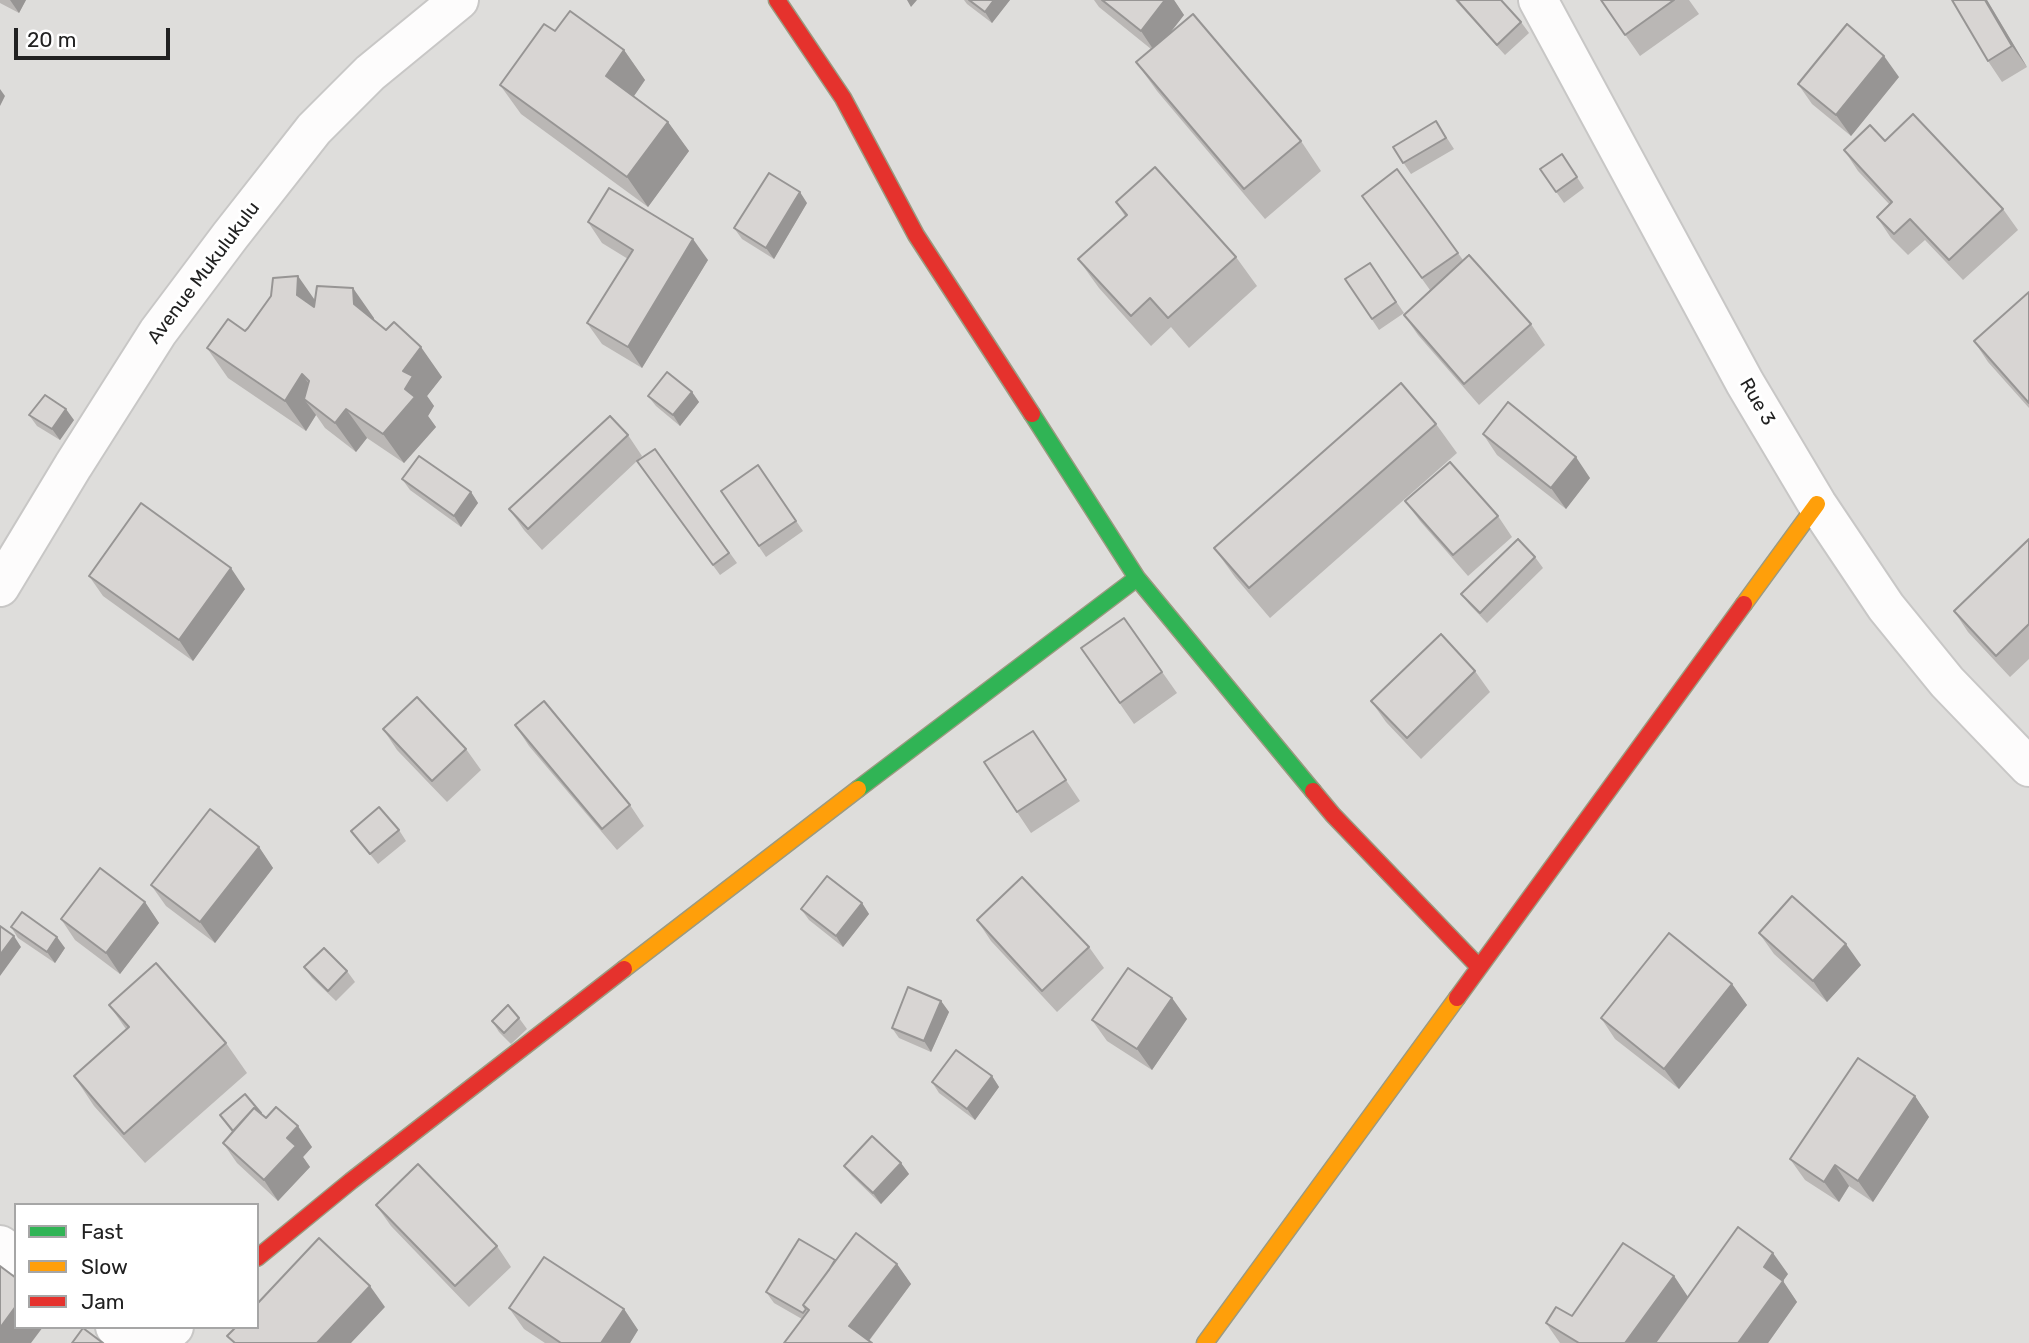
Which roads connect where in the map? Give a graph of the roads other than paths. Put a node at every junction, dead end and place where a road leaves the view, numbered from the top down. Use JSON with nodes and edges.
{"nodes":[{"id":1,"x":459,"y":0,"type":"edge"},
{"id":2,"x":777,"y":0,"type":"edge"},
{"id":3,"x":1538,"y":0,"type":"edge"},
{"id":4,"x":1816,"y":504,"type":"junction"},
{"id":5,"x":1137,"y":578,"type":"junction"},
{"id":6,"x":0,"y":587,"type":"edge"},
{"id":7,"x":2029,"y":767,"type":"edge"},
{"id":8,"x":1478,"y":966,"type":"junction"},
{"id":9,"x":259,"y":1256,"type":"edge"},
{"id":10,"x":118,"y":1329,"type":"edge"},
{"id":11,"x":172,"y":1329,"type":"edge"},
{"id":12,"x":136,"y":1343,"type":"edge"},
{"id":13,"x":155,"y":1343,"type":"edge"},
{"id":14,"x":1205,"y":1343,"type":"edge"}],
"edges":[{"from":1,"to":6,"type":"street","name":"Avenue Mukulukulu"},
{"from":2,"to":5,"type":"street"},
{"from":3,"to":4,"type":"street","name":"Rue 3"},
{"from":4,"to":7,"type":"street","name":"Rue 3"},
{"from":4,"to":8,"type":"street"},
{"from":5,"to":8,"type":"street"},
{"from":5,"to":9,"type":"street"},
{"from":8,"to":14,"type":"street"},
{"from":10,"to":12,"type":"street"},
{"from":11,"to":13,"type":"street"}]}
